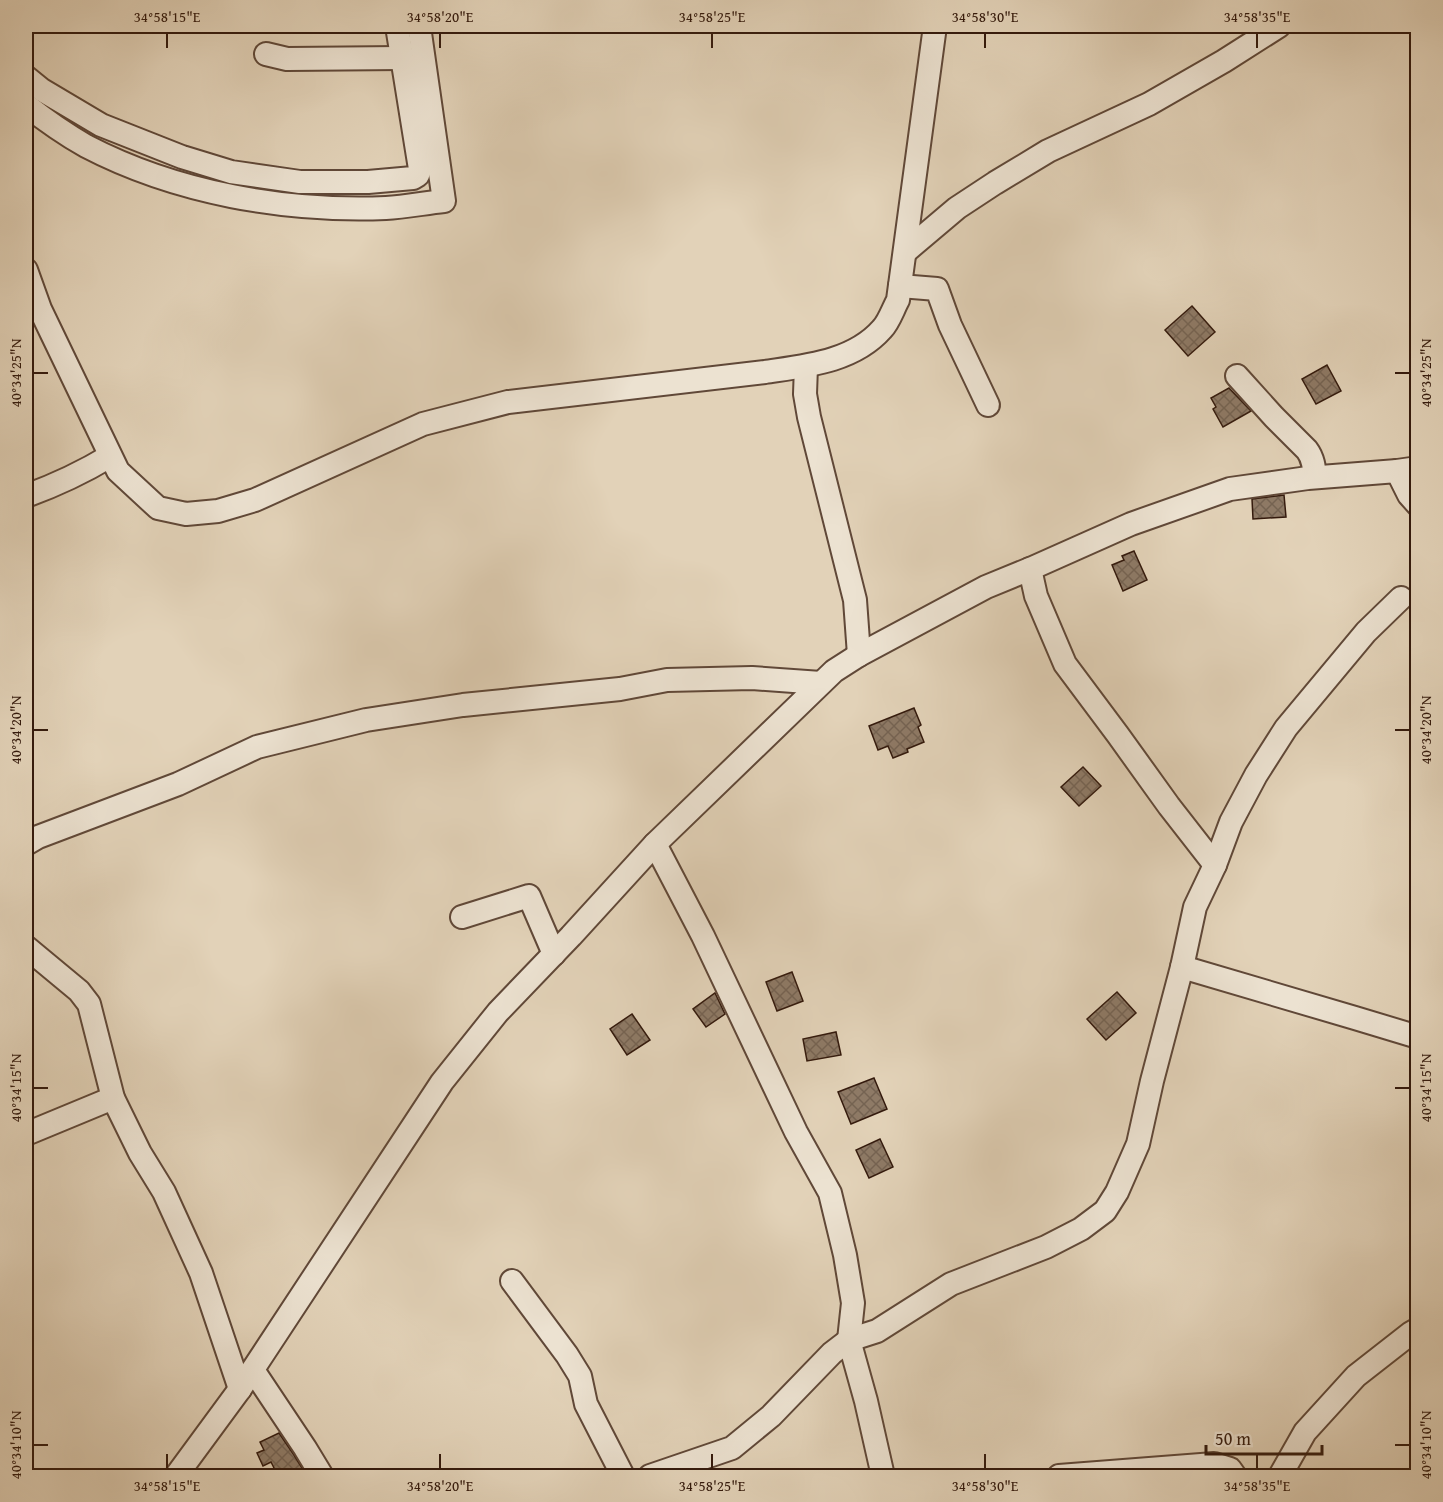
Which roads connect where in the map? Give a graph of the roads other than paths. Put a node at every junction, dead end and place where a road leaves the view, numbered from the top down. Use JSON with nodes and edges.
{"nodes":[{"id":1,"x":397,"y":26,"type":"edge"},
{"id":2,"x":419,"y":26,"type":"edge"},
{"id":3,"x":935,"y":26,"type":"edge"},
{"id":4,"x":1279,"y":26,"type":"edge"},
{"id":5,"x":266,"y":54,"type":"dead end"},
{"id":6,"x":401,"y":57,"type":"junction"},
{"id":7,"x":26,"y":77,"type":"edge"},
{"id":8,"x":26,"y":105,"type":"edge"},
{"id":9,"x":143,"y":141,"type":"junction"},
{"id":10,"x":240,"y":163,"type":"dead end"},
{"id":11,"x":128,"y":165,"type":"junction"},
{"id":12,"x":905,"y":252,"type":"junction"},
{"id":13,"x":26,"y":270,"type":"edge"},
{"id":14,"x":900,"y":286,"type":"junction"},
{"id":15,"x":806,"y":366,"type":"junction"},
{"id":16,"x":1237,"y":376,"type":"dead end"},
{"id":17,"x":988,"y":405,"type":"dead end"},
{"id":18,"x":110,"y":456,"type":"junction"},
{"id":19,"x":1407,"y":469,"type":"edge"},
{"id":20,"x":1315,"y":477,"type":"junction"},
{"id":21,"x":26,"y":495,"type":"edge"},
{"id":22,"x":1418,"y":505,"type":"edge"},
{"id":23,"x":1030,"y":570,"type":"junction"},
{"id":24,"x":1401,"y":598,"type":"dead end"},
{"id":25,"x":859,"y":655,"type":"junction"},
{"id":26,"x":821,"y":683,"type":"junction"},
{"id":27,"x":26,"y":844,"type":"edge"},
{"id":28,"x":655,"y":844,"type":"junction"},
{"id":29,"x":1215,"y":865,"type":"junction"},
{"id":30,"x":462,"y":917,"type":"dead end"},
{"id":31,"x":26,"y":947,"type":"edge"},
{"id":32,"x":554,"y":954,"type":"junction"},
{"id":33,"x":1182,"y":968,"type":"junction"},
{"id":34,"x":1418,"y":1037,"type":"edge"},
{"id":35,"x":113,"y":1098,"type":"junction"},
{"id":36,"x":26,"y":1134,"type":"edge"},
{"id":37,"x":512,"y":1281,"type":"dead end"},
{"id":38,"x":1418,"y":1329,"type":"edge"},
{"id":39,"x":849,"y":1340,"type":"junction"},
{"id":40,"x":253,"y":1370,"type":"junction"},
{"id":41,"x":240,"y":1389,"type":"junction"},
{"id":42,"x":176,"y":1476,"type":"edge"},
{"id":43,"x":322,"y":1476,"type":"edge"},
{"id":44,"x":622,"y":1476,"type":"edge"},
{"id":45,"x":650,"y":1476,"type":"edge"},
{"id":46,"x":883,"y":1476,"type":"edge"},
{"id":47,"x":1059,"y":1476,"type":"edge"},
{"id":48,"x":1235,"y":1476,"type":"edge"},
{"id":49,"x":1280,"y":1476,"type":"edge"}],
"edges":[{"from":1,"to":6,"type":"street"},
{"from":2,"to":11,"type":"street"},
{"from":3,"to":12,"type":"street"},
{"from":4,"to":12,"type":"street"},
{"from":5,"to":6,"type":"street"},
{"from":6,"to":9,"type":"street"},
{"from":7,"to":9,"type":"street"},
{"from":8,"to":11,"type":"street"},
{"from":9,"to":10,"type":"street"},
{"from":9,"to":11,"type":"street"},
{"from":12,"to":14,"type":"street"},
{"from":13,"to":18,"type":"street"},
{"from":14,"to":15,"type":"street"},
{"from":14,"to":17,"type":"street"},
{"from":15,"to":18,"type":"street"},
{"from":15,"to":25,"type":"street"},
{"from":16,"to":20,"type":"street"},
{"from":18,"to":21,"type":"street"},
{"from":19,"to":20,"type":"street"},
{"from":19,"to":22,"type":"street"},
{"from":20,"to":23,"type":"street"},
{"from":23,"to":25,"type":"street"},
{"from":23,"to":29,"type":"street"},
{"from":24,"to":29,"type":"street"},
{"from":25,"to":26,"type":"street"},
{"from":26,"to":27,"type":"street"},
{"from":26,"to":28,"type":"street"},
{"from":28,"to":32,"type":"street"},
{"from":28,"to":39,"type":"street"},
{"from":29,"to":33,"type":"street"},
{"from":30,"to":32,"type":"street"},
{"from":31,"to":35,"type":"street"},
{"from":32,"to":40,"type":"street"},
{"from":33,"to":34,"type":"street"},
{"from":33,"to":39,"type":"street"},
{"from":35,"to":36,"type":"street"},
{"from":35,"to":41,"type":"street"},
{"from":37,"to":44,"type":"street"},
{"from":38,"to":49,"type":"street"},
{"from":39,"to":45,"type":"street"},
{"from":39,"to":46,"type":"street"},
{"from":40,"to":41,"type":"street"},
{"from":40,"to":43,"type":"street"},
{"from":41,"to":42,"type":"street"},
{"from":47,"to":48,"type":"street"}]}
